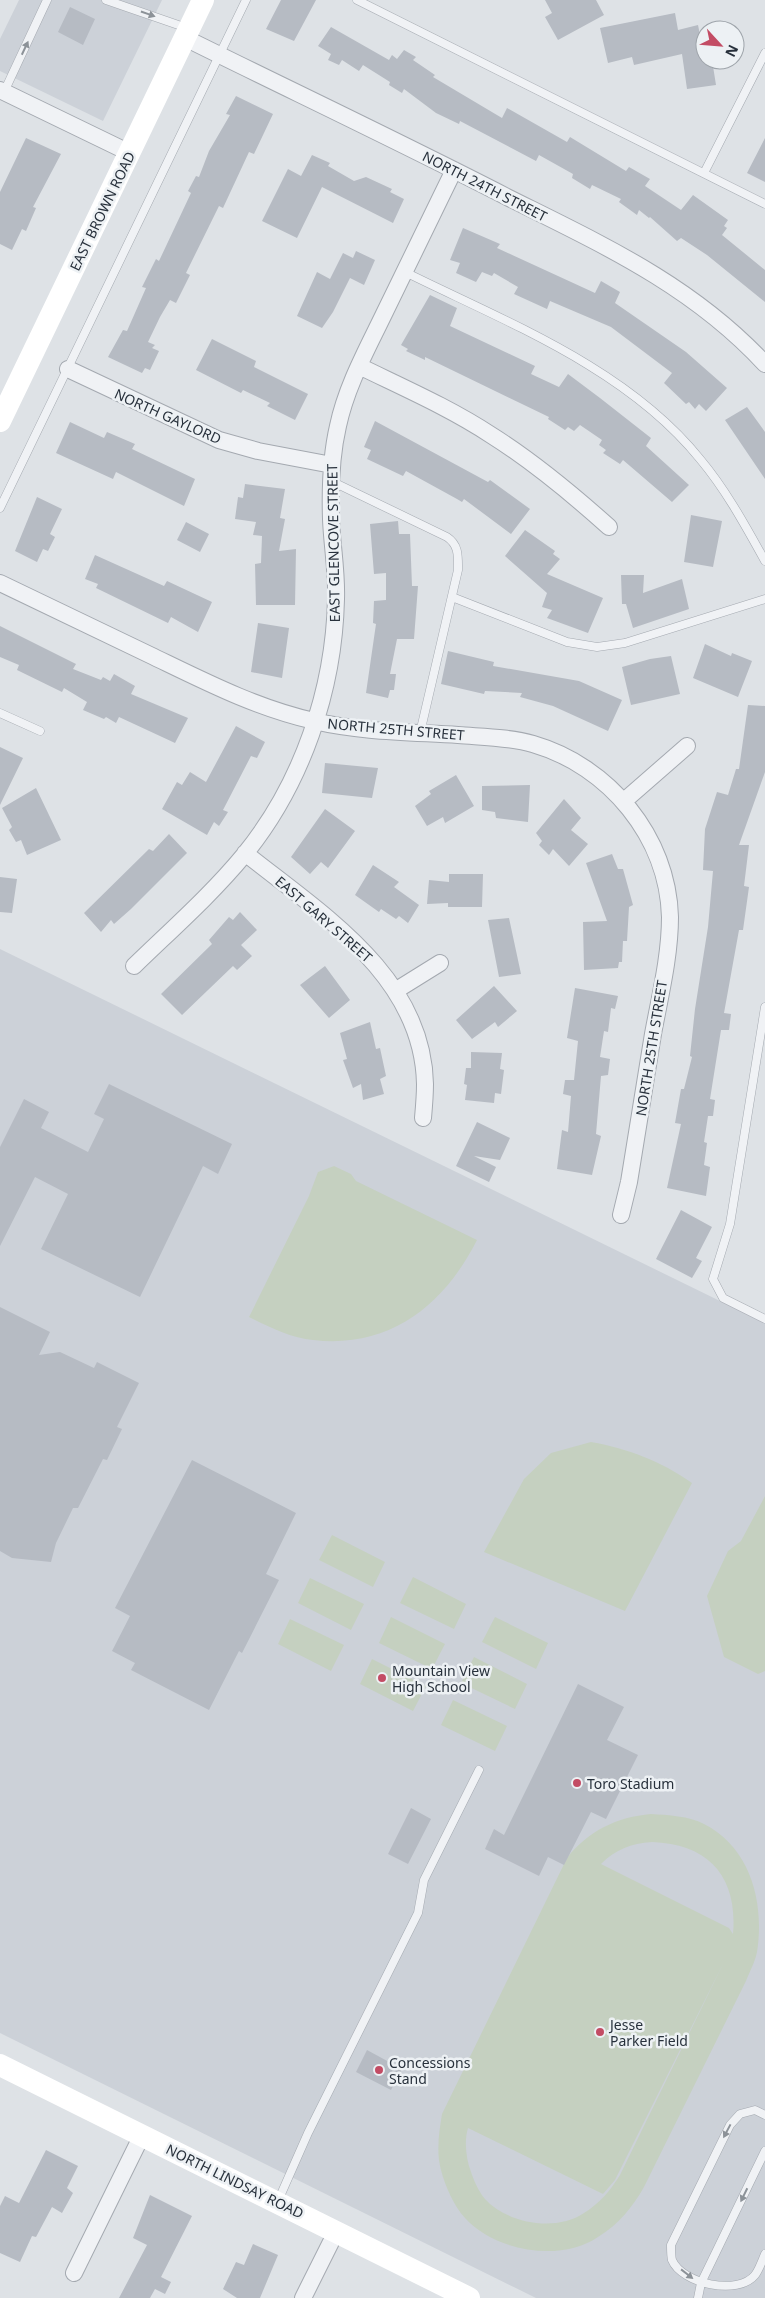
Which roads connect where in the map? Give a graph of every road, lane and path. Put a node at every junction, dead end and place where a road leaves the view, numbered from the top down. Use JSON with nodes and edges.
{"nodes":[{"id":1,"x":46,"y":0,"type":"edge"},
{"id":2,"x":106,"y":0,"type":"edge"},
{"id":3,"x":203,"y":0,"type":"edge"},
{"id":4,"x":246,"y":0,"type":"edge"},
{"id":5,"x":357,"y":0,"type":"edge"},
{"id":6,"x":187,"y":33,"type":"junction"},
{"id":7,"x":765,"y":53,"type":"edge"},
{"id":8,"x":218,"y":55,"type":"junction"},
{"id":9,"x":1,"y":95,"type":"edge"},
{"id":10,"x":130,"y":153,"type":"junction"},
{"id":11,"x":454,"y":170,"type":"junction"},
{"id":12,"x":704,"y":173,"type":"junction"},
{"id":13,"x":765,"y":204,"type":"edge"},
{"id":14,"x":405,"y":272,"type":"junction"},
{"id":15,"x":765,"y":364,"type":"edge"},
{"id":16,"x":359,"y":366,"type":"junction"},
{"id":17,"x":68,"y":369,"type":"junction"},
{"id":18,"x":0,"y":421,"type":"edge"},
{"id":19,"x":331,"y":473,"type":"junction"},
{"id":20,"x":0,"y":508,"type":"edge"},
{"id":21,"x":609,"y":527,"type":"dead end"},
{"id":22,"x":765,"y":561,"type":"edge"},
{"id":23,"x":0,"y":583,"type":"edge"},
{"id":24,"x":452,"y":597,"type":"junction"},
{"id":25,"x":765,"y":599,"type":"edge"},
{"id":26,"x":0,"y":712,"type":"edge"},
{"id":27,"x":316,"y":722,"type":"junction"},
{"id":28,"x":40,"y":731,"type":"dead end"},
{"id":29,"x":420,"y":733,"type":"junction"},
{"id":30,"x":687,"y":746,"type":"dead end"},
{"id":31,"x":624,"y":801,"type":"junction"},
{"id":32,"x":245,"y":853,"type":"junction"},
{"id":33,"x":440,"y":963,"type":"dead end"},
{"id":34,"x":134,"y":966,"type":"dead end"},
{"id":35,"x":395,"y":991,"type":"junction"},
{"id":36,"x":765,"y":1007,"type":"edge"},
{"id":37,"x":423,"y":1118,"type":"dead end"},
{"id":38,"x":621,"y":1215,"type":"dead end"},
{"id":39,"x":765,"y":1319,"type":"edge"},
{"id":40,"x":479,"y":1770,"type":"dead end"},
{"id":41,"x":0,"y":2065,"type":"edge"},
{"id":42,"x":765,"y":2115,"type":"edge"},
{"id":43,"x":142,"y":2136,"type":"junction"},
{"id":44,"x":765,"y":2151,"type":"edge"},
{"id":45,"x":277,"y":2203,"type":"junction"},
{"id":46,"x":336,"y":2232,"type":"junction"},
{"id":47,"x":765,"y":2254,"type":"edge"},
{"id":48,"x":74,"y":2273,"type":"dead end"},
{"id":49,"x":701,"y":2283,"type":"junction"},
{"id":50,"x":303,"y":2298,"type":"edge"},
{"id":51,"x":469,"y":2298,"type":"edge"},
{"id":52,"x":698,"y":2298,"type":"edge"}],
"edges":[{"from":9,"to":1,"type":"lane","one_way":true},
{"from":2,"to":6,"type":"lane","one_way":true},
{"from":3,"to":6,"type":"main road","name":"EAST BROWN ROAD"},
{"from":4,"to":8,"type":"lane"},
{"from":5,"to":12,"type":"lane"},
{"from":6,"to":8,"type":"street","name":"NORTH 24TH STREET"},
{"from":6,"to":10,"type":"main road","name":"EAST BROWN ROAD"},
{"from":7,"to":12,"type":"lane"},
{"from":8,"to":11,"type":"street","name":"NORTH 24TH STREET"},
{"from":8,"to":17,"type":"lane"},
{"from":9,"to":10,"type":"street"},
{"from":10,"to":18,"type":"main road","name":"EAST BROWN ROAD"},
{"from":11,"to":14,"type":"street","name":"EAST GLENCOVE STREET"},
{"from":11,"to":15,"type":"street","name":"NORTH 24TH STREET"},
{"from":12,"to":13,"type":"lane"},
{"from":14,"to":16,"type":"street","name":"EAST GLENCOVE STREET"},
{"from":14,"to":22,"type":"lane"},
{"from":16,"to":19,"type":"street","name":"EAST GLENCOVE STREET"},
{"from":16,"to":21,"type":"street"},
{"from":17,"to":19,"type":"street","name":"NORTH GAYLORD"},
{"from":17,"to":20,"type":"lane"},
{"from":19,"to":24,"type":"lane"},
{"from":19,"to":27,"type":"street","name":"EAST GLENCOVE STREET"},
{"from":23,"to":27,"type":"street","name":"NORTH 25TH STREET"},
{"from":24,"to":25,"type":"lane"},
{"from":24,"to":29,"type":"lane"},
{"from":26,"to":28,"type":"lane"},
{"from":27,"to":29,"type":"street","name":"NORTH 25TH STREET"},
{"from":27,"to":32,"type":"street","name":"EAST GLENCOVE STREET"},
{"from":29,"to":31,"type":"street","name":"NORTH 25TH STREET"},
{"from":30,"to":31,"type":"street"},
{"from":31,"to":38,"type":"street","name":"NORTH 25TH STREET"},
{"from":32,"to":34,"type":"street","name":"EAST GLENCOVE STREET"},
{"from":32,"to":35,"type":"street","name":"EAST GARY STREET"},
{"from":33,"to":35,"type":"street"},
{"from":35,"to":37,"type":"street","name":"EAST GARY STREET"},
{"from":36,"to":39,"type":"lane"},
{"from":40,"to":45,"type":"lane"},
{"from":41,"to":43,"type":"main road","name":"NORTH LINDSAY ROAD"},
{"from":42,"to":49,"type":"lane","one_way":true},
{"from":43,"to":45,"type":"main road","name":"NORTH LINDSAY ROAD"},
{"from":43,"to":48,"type":"street"},
{"from":44,"to":49,"type":"lane","one_way":true},
{"from":45,"to":46,"type":"main road","name":"NORTH LINDSAY ROAD"},
{"from":46,"to":50,"type":"street"},
{"from":46,"to":51,"type":"main road","name":"NORTH LINDSAY ROAD"},
{"from":47,"to":49,"type":"lane"},
{"from":49,"to":52,"type":"lane"}]}
